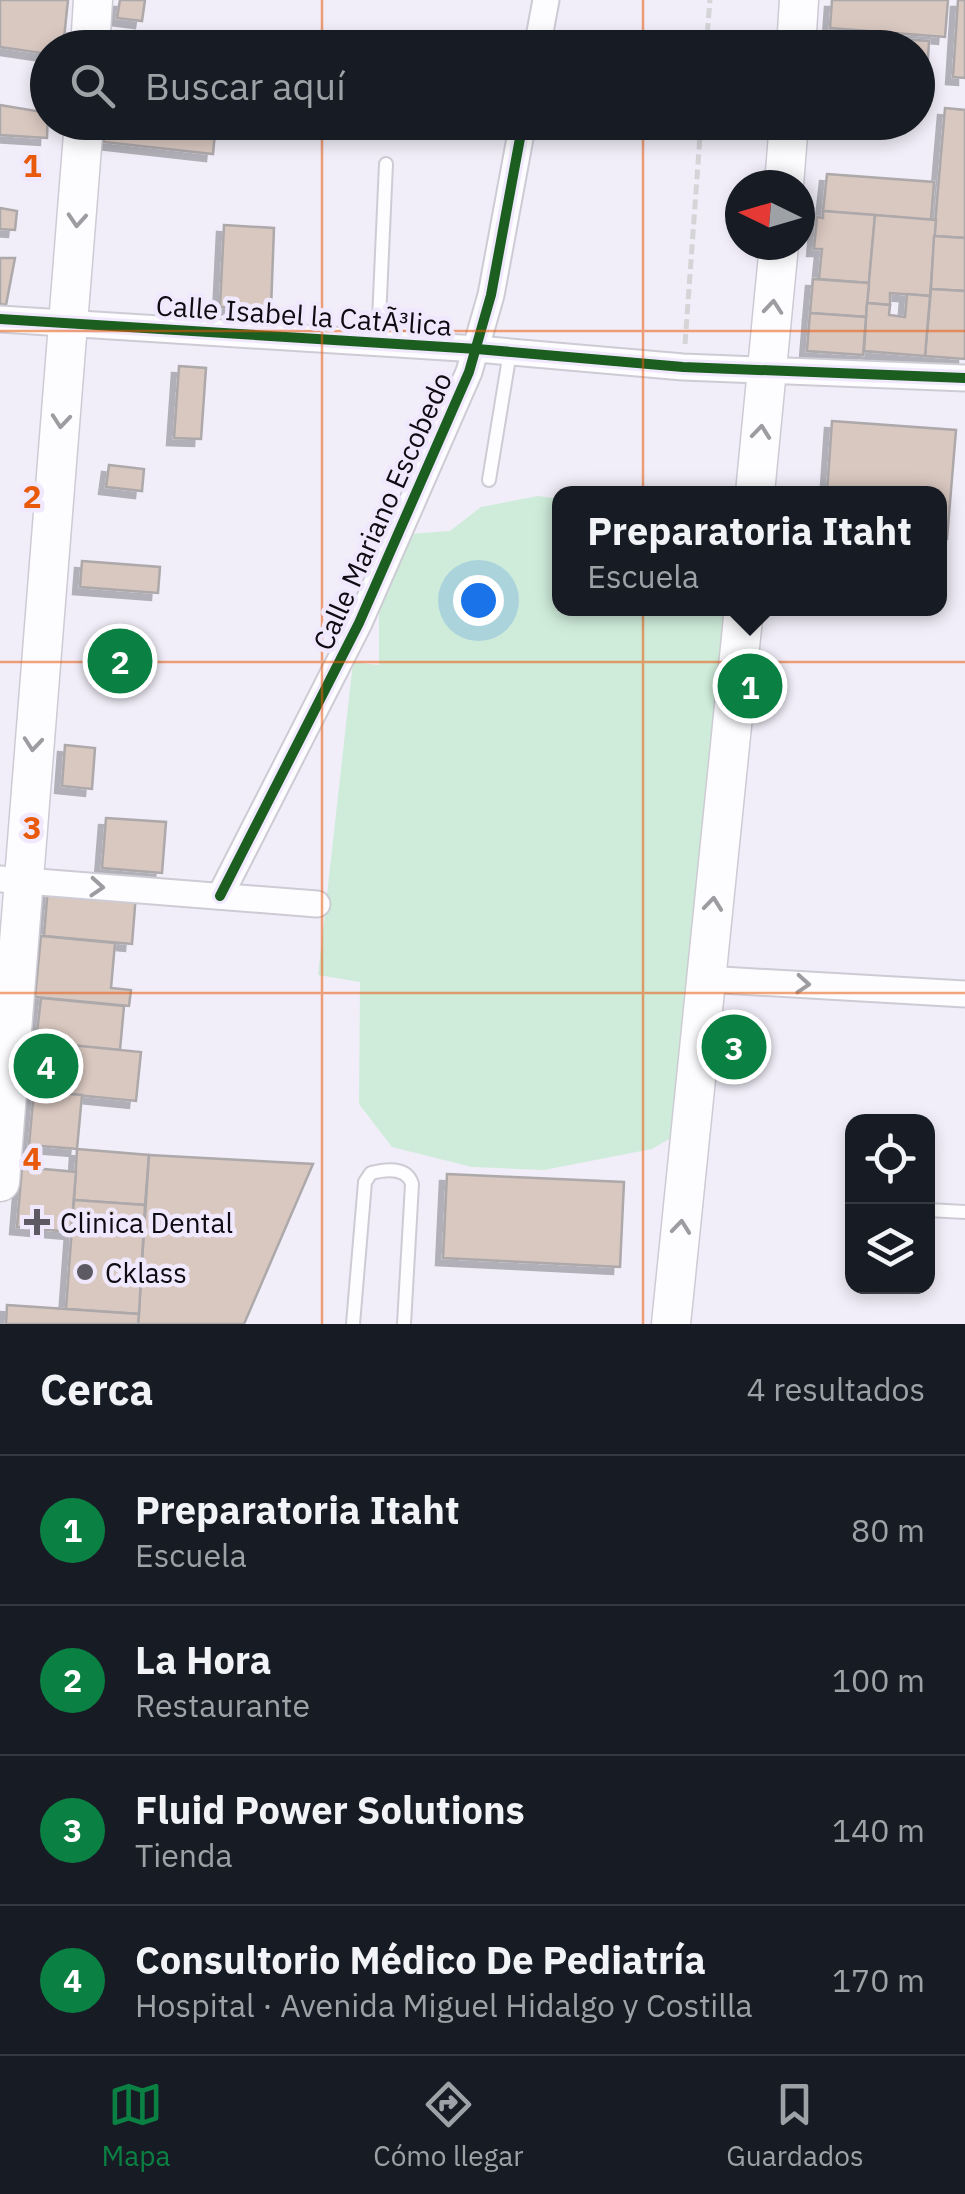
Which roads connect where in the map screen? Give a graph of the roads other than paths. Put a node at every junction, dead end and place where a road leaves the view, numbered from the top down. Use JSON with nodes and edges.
{"nodes":[{"id":1,"x":94,"y":0,"type":"edge"},
{"id":2,"x":546,"y":0,"type":"edge"},
{"id":3,"x":800,"y":0,"type":"edge"},
{"id":4,"x":92,"y":30,"type":"edge"},
{"id":5,"x":540,"y":30,"type":"edge"},
{"id":6,"x":798,"y":30,"type":"edge"},
{"id":7,"x":83,"y":140,"type":"edge"},
{"id":8,"x":520,"y":140,"type":"edge"},
{"id":9,"x":788,"y":140,"type":"edge"},
{"id":10,"x":386,"y":164,"type":"dead end"},
{"id":11,"x":785,"y":170,"type":"edge"},
{"id":12,"x":778,"y":260,"type":"edge"},
{"id":13,"x":0,"y":319,"type":"edge"},
{"id":14,"x":69,"y":324,"type":"junction"},
{"id":15,"x":378,"y":342,"type":"junction"},
{"id":16,"x":478,"y":349,"type":"junction"},
{"id":17,"x":510,"y":352,"type":"junction"},
{"id":18,"x":768,"y":370,"type":"junction"},
{"id":19,"x":965,"y":378,"type":"edge"},
{"id":20,"x":489,"y":480,"type":"dead end"},
{"id":21,"x":756,"y":486,"type":"edge"},
{"id":22,"x":743,"y":616,"type":"edge"},
{"id":23,"x":11,"y":880,"type":"edge"},
{"id":24,"x":220,"y":896,"type":"junction"},
{"id":25,"x":317,"y":904,"type":"dead end"},
{"id":26,"x":705,"y":978,"type":"junction"},
{"id":27,"x":965,"y":994,"type":"edge"},
{"id":28,"x":0,"y":1182,"type":"edge"},
{"id":29,"x":935,"y":1210,"type":"edge"},
{"id":30,"x":965,"y":1212,"type":"edge"},
{"id":31,"x":353,"y":1324,"type":"edge"},
{"id":32,"x":404,"y":1324,"type":"edge"},
{"id":33,"x":672,"y":1324,"type":"edge"}],
"edges":[{"from":1,"to":4,"type":"main road"},
{"from":2,"to":5,"type":"street"},
{"from":3,"to":6,"type":"main road"},
{"from":7,"to":14,"type":"main road","one_way":true},
{"from":8,"to":16,"type":"street","name":"Calle Mariano Escobedo"},
{"from":9,"to":11,"type":"main road"},
{"from":10,"to":15,"type":"lane"},
{"from":18,"to":12,"type":"main road","one_way":true},
{"from":13,"to":14,"type":"street","name":"Calle Isabel la CatÃ³lica"},
{"from":14,"to":15,"type":"street","name":"Calle Isabel la CatÃ³lica"},
{"from":14,"to":23,"type":"main road","one_way":true},
{"from":15,"to":16,"type":"street","name":"Calle Isabel la CatÃ³lica"},
{"from":16,"to":17,"type":"street","name":"Calle Isabel la CatÃ³lica"},
{"from":16,"to":24,"type":"street","name":"Calle Mariano Escobedo"},
{"from":17,"to":18,"type":"street","name":"Calle Isabel la CatÃ³lica"},
{"from":17,"to":20,"type":"lane"},
{"from":18,"to":19,"type":"street","name":"Calle Isabel la CatÃ³lica"},
{"from":21,"to":18,"type":"main road","one_way":true},
{"from":26,"to":22,"type":"main road","one_way":true},
{"from":23,"to":24,"type":"street","one_way":true},
{"from":23,"to":28,"type":"main road"},
{"from":24,"to":25,"type":"street"},
{"from":26,"to":27,"type":"street","one_way":true},
{"from":33,"to":26,"type":"main road","one_way":true},
{"from":29,"to":30,"type":"lane"},
{"from":31,"to":32,"type":"lane"}]}
